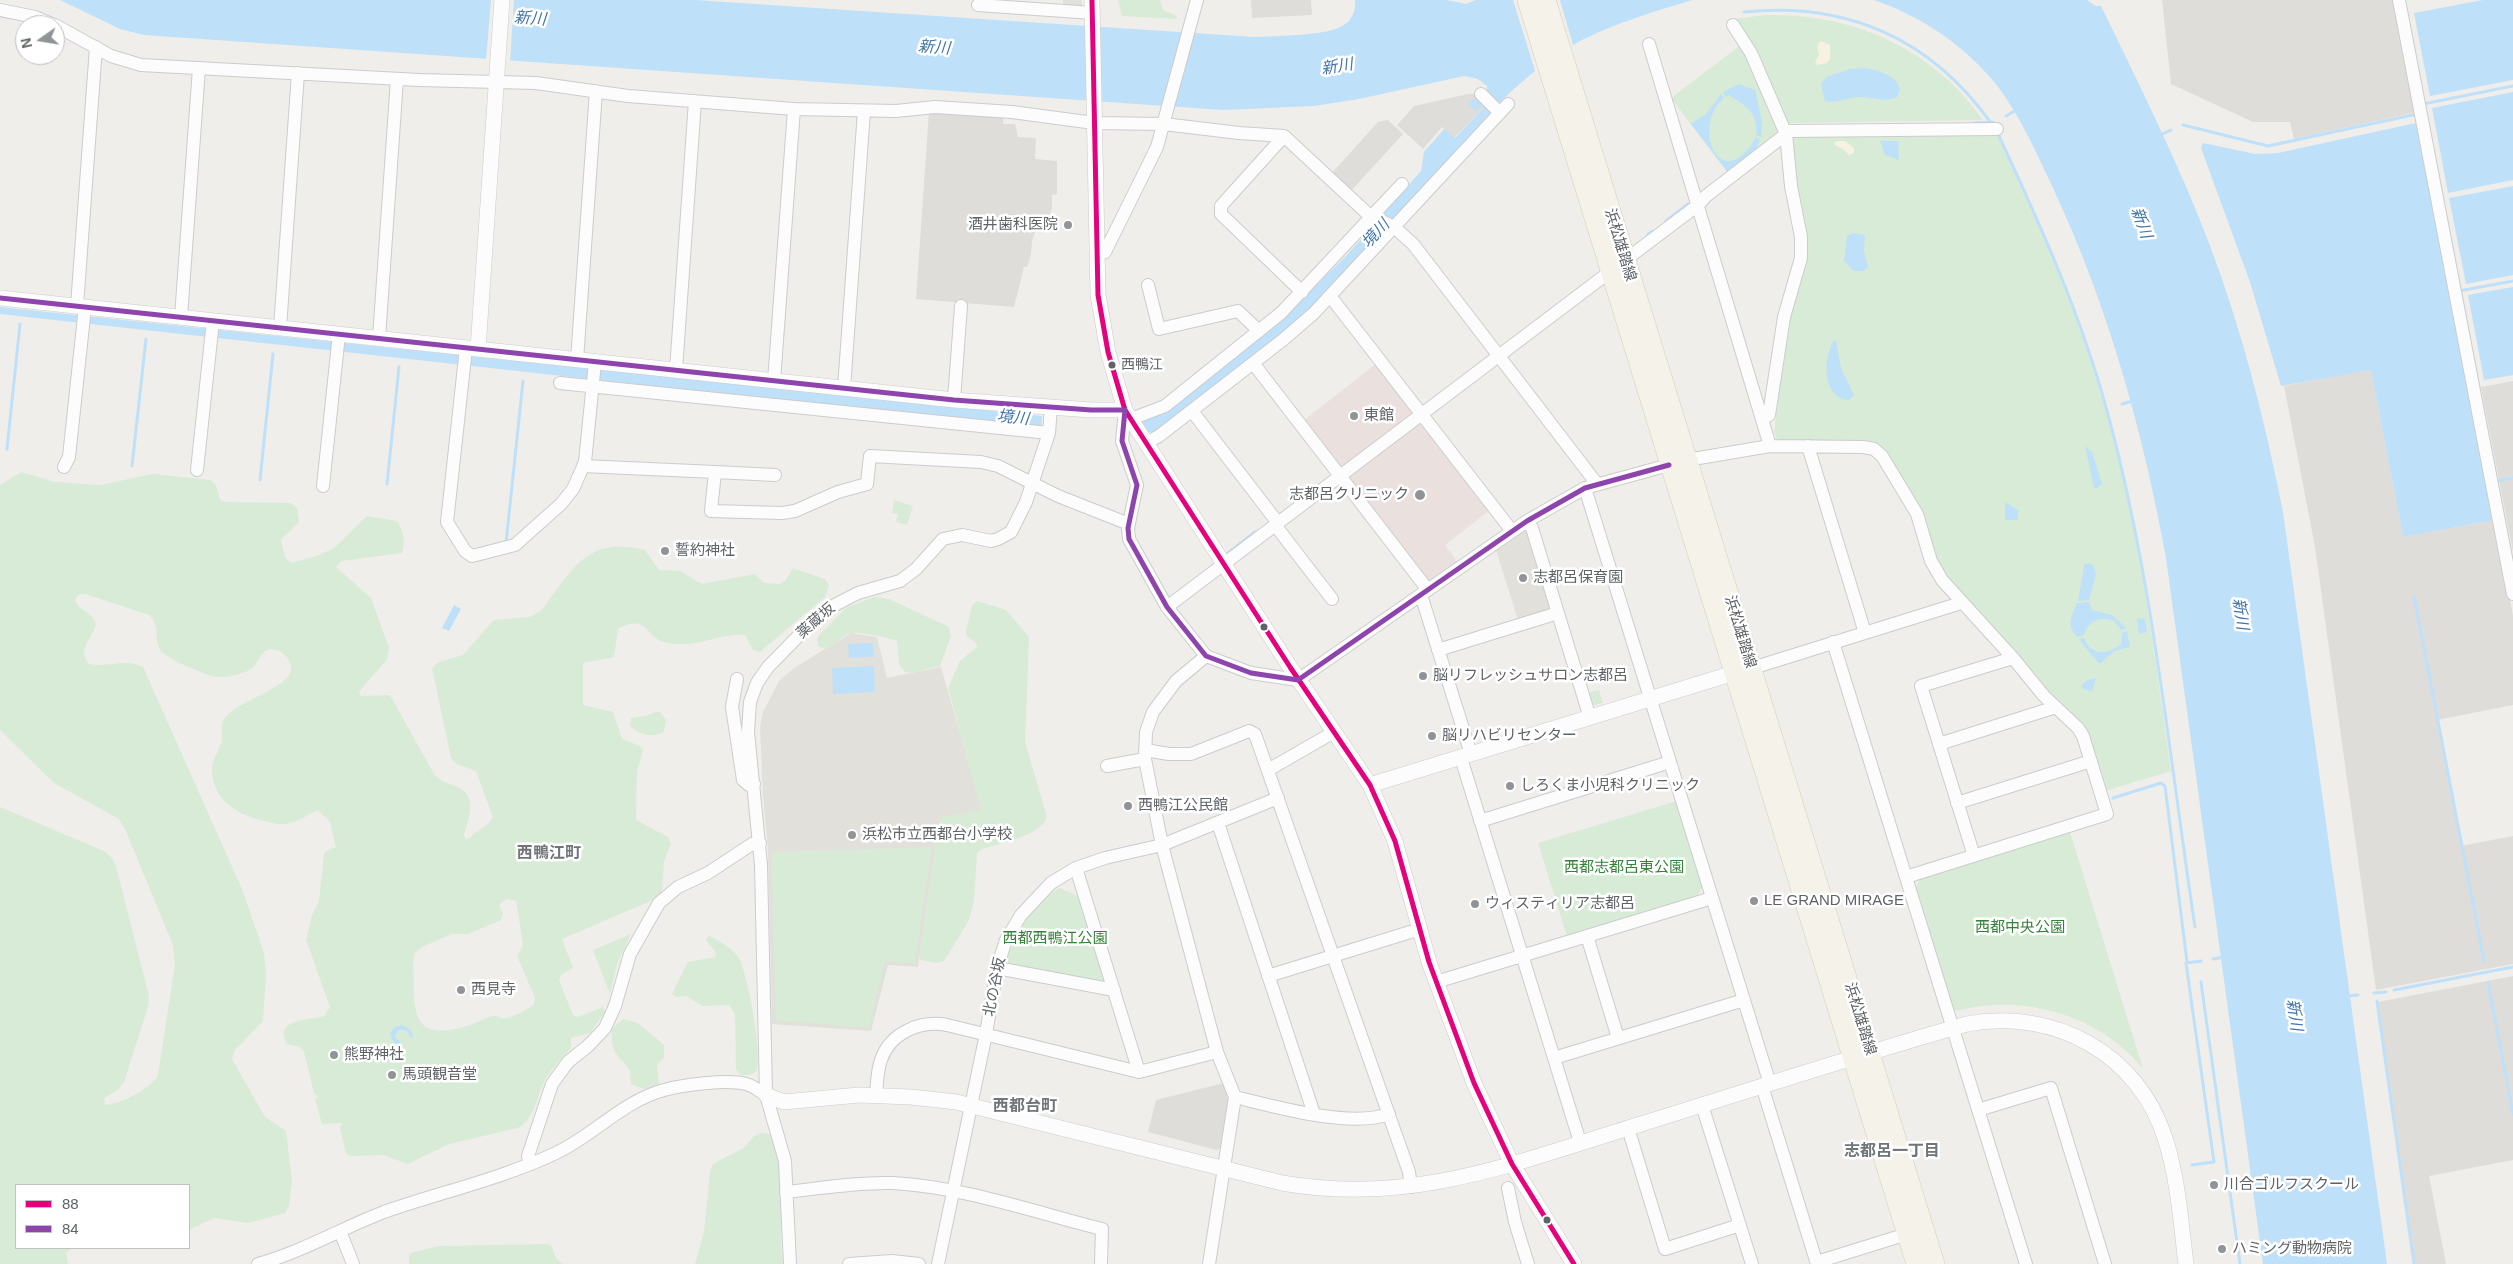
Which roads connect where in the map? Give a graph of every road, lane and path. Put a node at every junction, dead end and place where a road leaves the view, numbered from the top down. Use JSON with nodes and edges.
{"nodes":[{"id":1,"x":502,"y":0,"type":"edge"},
{"id":2,"x":1197,"y":0,"type":"edge"},
{"id":3,"x":1527,"y":0,"type":"edge"},
{"id":4,"x":1546,"y":0,"type":"edge"},
{"id":5,"x":2399,"y":0,"type":"edge"},
{"id":6,"x":978,"y":5,"type":"dead end"},
{"id":7,"x":0,"y":10,"type":"edge"},
{"id":8,"x":1092,"y":10,"type":"edge"},
{"id":9,"x":25,"y":15,"type":"edge"},
{"id":10,"x":1733,"y":25,"type":"dead end"},
{"id":11,"x":65,"y":31,"type":"edge"},
{"id":12,"x":1649,"y":44,"type":"dead end"},
{"id":13,"x":96,"y":47,"type":"junction"},
{"id":14,"x":198,"y":68,"type":"junction"},
{"id":15,"x":1557,"y":68,"type":"junction"},
{"id":16,"x":298,"y":73,"type":"junction"},
{"id":17,"x":497,"y":76,"type":"junction"},
{"id":18,"x":397,"y":79,"type":"junction"},
{"id":19,"x":596,"y":91,"type":"junction"},
{"id":20,"x":1481,"y":94,"type":"dead end"},
{"id":21,"x":695,"y":101,"type":"junction"},
{"id":22,"x":794,"y":109,"type":"junction"},
{"id":23,"x":864,"y":111,"type":"junction"},
{"id":24,"x":1094,"y":118,"type":"junction"},
{"id":25,"x":1165,"y":120,"type":"junction"},
{"id":26,"x":1997,"y":129,"type":"dead end"},
{"id":27,"x":1786,"y":134,"type":"junction"},
{"id":28,"x":1284,"y":136,"type":"junction"},
{"id":29,"x":1402,"y":184,"type":"dead end"},
{"id":30,"x":1698,"y":205,"type":"junction"},
{"id":31,"x":1373,"y":217,"type":"junction"},
{"id":32,"x":1393,"y":226,"type":"junction"},
{"id":33,"x":1096,"y":252,"type":"junction"},
{"id":34,"x":1624,"y":261,"type":"junction"},
{"id":35,"x":1609,"y":272,"type":"junction"},
{"id":36,"x":1148,"y":285,"type":"dead end"},
{"id":37,"x":1302,"y":292,"type":"junction"},
{"id":38,"x":1330,"y":296,"type":"junction"},
{"id":39,"x":0,"y":298,"type":"edge"},
{"id":40,"x":961,"y":306,"type":"dead end"},
{"id":41,"x":82,"y":309,"type":"junction"},
{"id":42,"x":181,"y":317,"type":"junction"},
{"id":43,"x":212,"y":324,"type":"junction"},
{"id":44,"x":280,"y":328,"type":"junction"},
{"id":45,"x":1259,"y":331,"type":"junction"},
{"id":46,"x":339,"y":338,"type":"junction"},
{"id":47,"x":379,"y":338,"type":"junction"},
{"id":48,"x":469,"y":350,"type":"junction"},
{"id":49,"x":1499,"y":356,"type":"junction"},
{"id":50,"x":577,"y":360,"type":"junction"},
{"id":51,"x":1253,"y":363,"type":"junction"},
{"id":52,"x":595,"y":365,"type":"junction"},
{"id":53,"x":676,"y":370,"type":"junction"},
{"id":54,"x":774,"y":381,"type":"junction"},
{"id":55,"x":560,"y":383,"type":"dead end"},
{"id":56,"x":593,"y":384,"type":"junction"},
{"id":57,"x":844,"y":388,"type":"junction"},
{"id":58,"x":954,"y":400,"type":"junction"},
{"id":59,"x":1051,"y":407,"type":"junction"},
{"id":60,"x":1192,"y":411,"type":"junction"},
{"id":61,"x":1422,"y":415,"type":"junction"},
{"id":62,"x":1762,"y":419,"type":"junction"},
{"id":63,"x":1135,"y":425,"type":"junction"},
{"id":64,"x":1049,"y":433,"type":"junction"},
{"id":65,"x":1770,"y":446,"type":"junction"},
{"id":66,"x":1808,"y":446,"type":"junction"},
{"id":67,"x":1678,"y":463,"type":"junction"},
{"id":68,"x":584,"y":466,"type":"junction"},
{"id":69,"x":64,"y":467,"type":"dead end"},
{"id":70,"x":197,"y":470,"type":"dead end"},
{"id":71,"x":715,"y":472,"type":"junction"},
{"id":72,"x":775,"y":475,"type":"dead end"},
{"id":73,"x":1341,"y":477,"type":"junction"},
{"id":74,"x":1031,"y":484,"type":"junction"},
{"id":75,"x":323,"y":486,"type":"dead end"},
{"id":76,"x":1591,"y":486,"type":"junction"},
{"id":77,"x":1527,"y":521,"type":"junction"},
{"id":78,"x":1129,"y":524,"type":"junction"},
{"id":79,"x":1276,"y":524,"type":"junction"},
{"id":80,"x":1512,"y":531,"type":"junction"},
{"id":81,"x":1223,"y":564,"type":"junction"},
{"id":82,"x":1425,"y":592,"type":"junction"},
{"id":83,"x":2513,"y":594,"type":"edge"},
{"id":84,"x":1332,"y":599,"type":"dead end"},
{"id":85,"x":1961,"y":603,"type":"junction"},
{"id":86,"x":1167,"y":606,"type":"junction"},
{"id":87,"x":1558,"y":613,"type":"junction"},
{"id":88,"x":1865,"y":632,"type":"junction"},
{"id":89,"x":1833,"y":642,"type":"junction"},
{"id":90,"x":1438,"y":650,"type":"junction"},
{"id":91,"x":1206,"y":656,"type":"junction"},
{"id":92,"x":2013,"y":658,"type":"junction"},
{"id":93,"x":1742,"y":671,"type":"junction"},
{"id":94,"x":737,"y":680,"type":"dead end"},
{"id":95,"x":1298,"y":680,"type":"junction"},
{"id":96,"x":1650,"y":699,"type":"junction"},
{"id":97,"x":2056,"y":708,"type":"junction"},
{"id":98,"x":1590,"y":718,"type":"junction"},
{"id":99,"x":1334,"y":732,"type":"junction"},
{"id":100,"x":1939,"y":744,"type":"junction"},
{"id":101,"x":1145,"y":754,"type":"junction"},
{"id":102,"x":1466,"y":756,"type":"junction"},
{"id":103,"x":2091,"y":761,"type":"junction"},
{"id":104,"x":1670,"y":762,"type":"junction"},
{"id":105,"x":1106,"y":766,"type":"dead end"},
{"id":106,"x":1268,"y":770,"type":"junction"},
{"id":107,"x":754,"y":784,"type":"junction"},
{"id":108,"x":1370,"y":785,"type":"junction"},
{"id":109,"x":1278,"y":798,"type":"junction"},
{"id":110,"x":1957,"y":803,"type":"junction"},
{"id":111,"x":1480,"y":821,"type":"junction"},
{"id":112,"x":1218,"y":823,"type":"junction"},
{"id":113,"x":760,"y":843,"type":"junction"},
{"id":114,"x":1162,"y":845,"type":"junction"},
{"id":115,"x":1974,"y":856,"type":"junction"},
{"id":116,"x":1076,"y":868,"type":"junction"},
{"id":117,"x":1906,"y":877,"type":"junction"},
{"id":118,"x":1712,"y":898,"type":"junction"},
{"id":119,"x":1420,"y":929,"type":"junction"},
{"id":120,"x":1587,"y":936,"type":"junction"},
{"id":121,"x":1333,"y":956,"type":"junction"},
{"id":122,"x":1522,"y":956,"type":"junction"},
{"id":123,"x":997,"y":968,"type":"junction"},
{"id":124,"x":1268,"y":976,"type":"junction"},
{"id":125,"x":1436,"y":982,"type":"junction"},
{"id":126,"x":1114,"y":990,"type":"junction"},
{"id":127,"x":1744,"y":1000,"type":"junction"},
{"id":128,"x":1952,"y":1028,"type":"junction"},
{"id":129,"x":986,"y":1034,"type":"junction"},
{"id":130,"x":1618,"y":1038,"type":"junction"},
{"id":131,"x":1217,"y":1052,"type":"junction"},
{"id":132,"x":1861,"y":1056,"type":"junction"},
{"id":133,"x":1554,"y":1058,"type":"junction"},
{"id":134,"x":1139,"y":1072,"type":"junction"},
{"id":135,"x":1766,"y":1085,"type":"junction"},
{"id":136,"x":766,"y":1095,"type":"junction"},
{"id":137,"x":876,"y":1095,"type":"junction"},
{"id":138,"x":1236,"y":1098,"type":"junction"},
{"id":139,"x":971,"y":1105,"type":"junction"},
{"id":140,"x":1702,"y":1105,"type":"junction"},
{"id":141,"x":1978,"y":1110,"type":"junction"},
{"id":142,"x":1314,"y":1114,"type":"junction"},
{"id":143,"x":1389,"y":1114,"type":"junction"},
{"id":144,"x":1628,"y":1128,"type":"junction"},
{"id":145,"x":1580,"y":1142,"type":"junction"},
{"id":146,"x":529,"y":1164,"type":"junction"},
{"id":147,"x":1512,"y":1164,"type":"junction"},
{"id":148,"x":1225,"y":1169,"type":"junction"},
{"id":149,"x":1411,"y":1187,"type":"junction"},
{"id":150,"x":953,"y":1191,"type":"junction"},
{"id":151,"x":786,"y":1192,"type":"junction"},
{"id":152,"x":1513,"y":1192,"type":"dead end"},
{"id":153,"x":1740,"y":1225,"type":"junction"},
{"id":154,"x":340,"y":1231,"type":"junction"},
{"id":155,"x":1907,"y":1234,"type":"junction"},
{"id":156,"x":1817,"y":1263,"type":"edge"},
{"id":157,"x":258,"y":1264,"type":"edge"},
{"id":158,"x":353,"y":1264,"type":"edge"},
{"id":159,"x":790,"y":1264,"type":"edge"},
{"id":160,"x":849,"y":1264,"type":"edge"},
{"id":161,"x":919,"y":1264,"type":"edge"},
{"id":162,"x":938,"y":1264,"type":"edge"},
{"id":163,"x":1101,"y":1264,"type":"edge"},
{"id":164,"x":1209,"y":1264,"type":"edge"},
{"id":165,"x":1528,"y":1264,"type":"edge"},
{"id":166,"x":1574,"y":1264,"type":"edge"},
{"id":167,"x":1752,"y":1264,"type":"edge"},
{"id":168,"x":1916,"y":1264,"type":"edge"},
{"id":169,"x":1935,"y":1264,"type":"edge"},
{"id":170,"x":2026,"y":1264,"type":"edge"},
{"id":171,"x":2105,"y":1264,"type":"edge"},
{"id":172,"x":2186,"y":1264,"type":"edge"}],
"edges":[{"from":1,"to":17,"type":"street"},
{"from":2,"to":25,"type":"street"},
{"from":3,"to":15,"type":"main road","name":"浜松雄踏線"},
{"from":4,"to":15,"type":"main road","name":"浜松雄踏線"},
{"from":5,"to":83,"type":"street"},
{"from":6,"to":8,"type":"street"},
{"from":7,"to":9,"type":"street"},
{"from":8,"to":24,"type":"street"},
{"from":10,"to":27,"type":"street"},
{"from":11,"to":13,"type":"street"},
{"from":12,"to":30,"type":"street"},
{"from":13,"to":14,"type":"street"},
{"from":13,"to":41,"type":"street"},
{"from":14,"to":16,"type":"street"},
{"from":14,"to":42,"type":"street"},
{"from":15,"to":34,"type":"main road","name":"浜松雄踏線"},
{"from":15,"to":35,"type":"main road","name":"浜松雄踏線"},
{"from":16,"to":18,"type":"street"},
{"from":16,"to":44,"type":"street"},
{"from":17,"to":18,"type":"street"},
{"from":17,"to":19,"type":"street"},
{"from":17,"to":48,"type":"street"},
{"from":18,"to":47,"type":"street"},
{"from":19,"to":21,"type":"street"},
{"from":19,"to":50,"type":"street"},
{"from":20,"to":32,"type":"street"},
{"from":21,"to":22,"type":"street"},
{"from":21,"to":53,"type":"street"},
{"from":22,"to":23,"type":"street"},
{"from":22,"to":54,"type":"street"},
{"from":23,"to":24,"type":"street"},
{"from":23,"to":57,"type":"street"},
{"from":24,"to":25,"type":"street"},
{"from":24,"to":33,"type":"street"},
{"from":25,"to":28,"type":"street"},
{"from":25,"to":33,"type":"street"},
{"from":26,"to":27,"type":"street"},
{"from":27,"to":30,"type":"street"},
{"from":27,"to":62,"type":"street"},
{"from":28,"to":31,"type":"street"},
{"from":28,"to":37,"type":"street"},
{"from":29,"to":31,"type":"street"},
{"from":30,"to":34,"type":"street"},
{"from":30,"to":62,"type":"street"},
{"from":31,"to":32,"type":"street"},
{"from":31,"to":37,"type":"street"},
{"from":32,"to":38,"type":"street"},
{"from":32,"to":49,"type":"street"},
{"from":33,"to":63,"type":"street"},
{"from":34,"to":35,"type":"street"},
{"from":34,"to":67,"type":"main road","name":"浜松雄踏線"},
{"from":35,"to":49,"type":"street"},
{"from":35,"to":67,"type":"main road","name":"浜松雄踏線"},
{"from":36,"to":45,"type":"street"},
{"from":37,"to":45,"type":"street"},
{"from":38,"to":51,"type":"street"},
{"from":38,"to":61,"type":"street"},
{"from":39,"to":41,"type":"street"},
{"from":40,"to":58,"type":"street"},
{"from":41,"to":42,"type":"street"},
{"from":41,"to":69,"type":"street"},
{"from":42,"to":43,"type":"street"},
{"from":43,"to":44,"type":"street"},
{"from":43,"to":70,"type":"street"},
{"from":44,"to":46,"type":"street"},
{"from":45,"to":63,"type":"street"},
{"from":46,"to":47,"type":"street"},
{"from":46,"to":75,"type":"street"},
{"from":47,"to":48,"type":"street"},
{"from":48,"to":50,"type":"street"},
{"from":48,"to":68,"type":"street"},
{"from":49,"to":61,"type":"street"},
{"from":49,"to":76,"type":"street"},
{"from":50,"to":52,"type":"street"},
{"from":51,"to":60,"type":"street"},
{"from":51,"to":73,"type":"street"},
{"from":52,"to":53,"type":"street"},
{"from":52,"to":56,"type":"street"},
{"from":53,"to":54,"type":"street"},
{"from":54,"to":57,"type":"street"},
{"from":55,"to":56,"type":"street"},
{"from":56,"to":64,"type":"street"},
{"from":56,"to":68,"type":"street"},
{"from":57,"to":58,"type":"street"},
{"from":58,"to":59,"type":"street"},
{"from":59,"to":63,"type":"street"},
{"from":59,"to":64,"type":"street","name":"薬蔵坂"},
{"from":60,"to":63,"type":"street"},
{"from":60,"to":79,"type":"street"},
{"from":61,"to":73,"type":"street"},
{"from":61,"to":80,"type":"street"},
{"from":62,"to":65,"type":"street"},
{"from":63,"to":78,"type":"street"},
{"from":63,"to":81,"type":"street"},
{"from":64,"to":74,"type":"street","name":"薬蔵坂"},
{"from":65,"to":66,"type":"street"},
{"from":65,"to":67,"type":"street"},
{"from":66,"to":85,"type":"street"},
{"from":66,"to":88,"type":"street"},
{"from":67,"to":76,"type":"street"},
{"from":67,"to":93,"type":"main road","name":"浜松雄踏線"},
{"from":68,"to":71,"type":"street"},
{"from":71,"to":72,"type":"street"},
{"from":71,"to":74,"type":"street"},
{"from":73,"to":79,"type":"street"},
{"from":73,"to":82,"type":"street"},
{"from":74,"to":78,"type":"street"},
{"from":74,"to":107,"type":"street","name":"薬蔵坂"},
{"from":76,"to":77,"type":"street"},
{"from":76,"to":96,"type":"street"},
{"from":77,"to":80,"type":"street"},
{"from":77,"to":87,"type":"street"},
{"from":78,"to":86,"type":"street"},
{"from":79,"to":81,"type":"street"},
{"from":79,"to":84,"type":"street"},
{"from":80,"to":82,"type":"street"},
{"from":81,"to":86,"type":"street"},
{"from":81,"to":95,"type":"street"},
{"from":82,"to":90,"type":"street"},
{"from":82,"to":95,"type":"street"},
{"from":85,"to":88,"type":"street"},
{"from":85,"to":92,"type":"street"},
{"from":86,"to":91,"type":"street"},
{"from":87,"to":90,"type":"street"},
{"from":87,"to":98,"type":"street"},
{"from":88,"to":89,"type":"street"},
{"from":89,"to":93,"type":"street"},
{"from":89,"to":117,"type":"street"},
{"from":90,"to":102,"type":"street"},
{"from":91,"to":95,"type":"street"},
{"from":91,"to":101,"type":"street"},
{"from":92,"to":97,"type":"street"},
{"from":92,"to":100,"type":"street"},
{"from":93,"to":96,"type":"street"},
{"from":93,"to":132,"type":"main road","name":"浜松雄踏線"},
{"from":94,"to":107,"type":"street"},
{"from":95,"to":99,"type":"street"},
{"from":96,"to":98,"type":"street"},
{"from":96,"to":104,"type":"street"},
{"from":97,"to":100,"type":"street"},
{"from":97,"to":103,"type":"street"},
{"from":98,"to":102,"type":"street"},
{"from":99,"to":106,"type":"street"},
{"from":99,"to":108,"type":"street"},
{"from":100,"to":110,"type":"street"},
{"from":101,"to":105,"type":"street"},
{"from":101,"to":106,"type":"street"},
{"from":101,"to":114,"type":"street"},
{"from":102,"to":108,"type":"street"},
{"from":102,"to":111,"type":"street"},
{"from":103,"to":110,"type":"street"},
{"from":103,"to":115,"type":"street"},
{"from":104,"to":111,"type":"street"},
{"from":104,"to":118,"type":"street"},
{"from":106,"to":109,"type":"street"},
{"from":107,"to":113,"type":"street","name":"薬蔵坂"},
{"from":108,"to":119,"type":"street"},
{"from":109,"to":112,"type":"street","name":"北の谷坂"},
{"from":109,"to":121,"type":"street"},
{"from":110,"to":115,"type":"street"},
{"from":111,"to":122,"type":"street"},
{"from":112,"to":114,"type":"street","name":"北の谷坂"},
{"from":112,"to":124,"type":"street"},
{"from":113,"to":136,"type":"street","name":"薬蔵坂"},
{"from":113,"to":146,"type":"street"},
{"from":114,"to":116,"type":"street","name":"北の谷坂"},
{"from":114,"to":131,"type":"street"},
{"from":115,"to":117,"type":"street"},
{"from":116,"to":123,"type":"street","name":"北の谷坂"},
{"from":116,"to":126,"type":"street"},
{"from":117,"to":128,"type":"street"},
{"from":118,"to":120,"type":"street"},
{"from":118,"to":127,"type":"street"},
{"from":119,"to":121,"type":"street"},
{"from":119,"to":125,"type":"street"},
{"from":120,"to":122,"type":"street"},
{"from":120,"to":130,"type":"street"},
{"from":121,"to":124,"type":"street"},
{"from":121,"to":143,"type":"street"},
{"from":122,"to":125,"type":"street"},
{"from":122,"to":133,"type":"street"},
{"from":123,"to":126,"type":"street"},
{"from":123,"to":129,"type":"street","name":"北の谷坂"},
{"from":124,"to":142,"type":"street"},
{"from":125,"to":147,"type":"street"},
{"from":126,"to":134,"type":"street"},
{"from":127,"to":130,"type":"street"},
{"from":127,"to":135,"type":"street"},
{"from":128,"to":132,"type":"street"},
{"from":128,"to":141,"type":"street"},
{"from":128,"to":172,"type":"street"},
{"from":129,"to":134,"type":"street"},
{"from":129,"to":137,"type":"street"},
{"from":129,"to":139,"type":"street","name":"北の谷坂"},
{"from":130,"to":133,"type":"street"},
{"from":131,"to":134,"type":"street"},
{"from":131,"to":138,"type":"street"},
{"from":132,"to":135,"type":"street"},
{"from":132,"to":155,"type":"main road","name":"浜松雄踏線"},
{"from":132,"to":169,"type":"main road","name":"浜松雄踏線"},
{"from":133,"to":145,"type":"street"},
{"from":135,"to":140,"type":"street"},
{"from":135,"to":156,"type":"street"},
{"from":136,"to":137,"type":"street"},
{"from":136,"to":146,"type":"street"},
{"from":136,"to":151,"type":"street","name":"薬蔵坂"},
{"from":137,"to":139,"type":"street"},
{"from":138,"to":142,"type":"street"},
{"from":138,"to":148,"type":"street"},
{"from":139,"to":148,"type":"street"},
{"from":139,"to":150,"type":"street","name":"北の谷坂"},
{"from":140,"to":144,"type":"street"},
{"from":140,"to":153,"type":"street"},
{"from":141,"to":170,"type":"street"},
{"from":141,"to":171,"type":"street"},
{"from":142,"to":143,"type":"street"},
{"from":143,"to":149,"type":"street"},
{"from":144,"to":145,"type":"street"},
{"from":144,"to":153,"type":"street"},
{"from":145,"to":147,"type":"street"},
{"from":146,"to":154,"type":"street"},
{"from":147,"to":149,"type":"street"},
{"from":147,"to":166,"type":"street"},
{"from":148,"to":149,"type":"street"},
{"from":148,"to":164,"type":"street"},
{"from":150,"to":151,"type":"street"},
{"from":150,"to":162,"type":"street","name":"北の谷坂"},
{"from":150,"to":163,"type":"street"},
{"from":151,"to":159,"type":"street","name":"薬蔵坂"},
{"from":152,"to":165,"type":"street"},
{"from":153,"to":167,"type":"street"},
{"from":154,"to":157,"type":"street"},
{"from":154,"to":158,"type":"street"},
{"from":155,"to":156,"type":"street"},
{"from":155,"to":168,"type":"main road","name":"浜松雄踏線"},
{"from":160,"to":161,"type":"street"}]}
